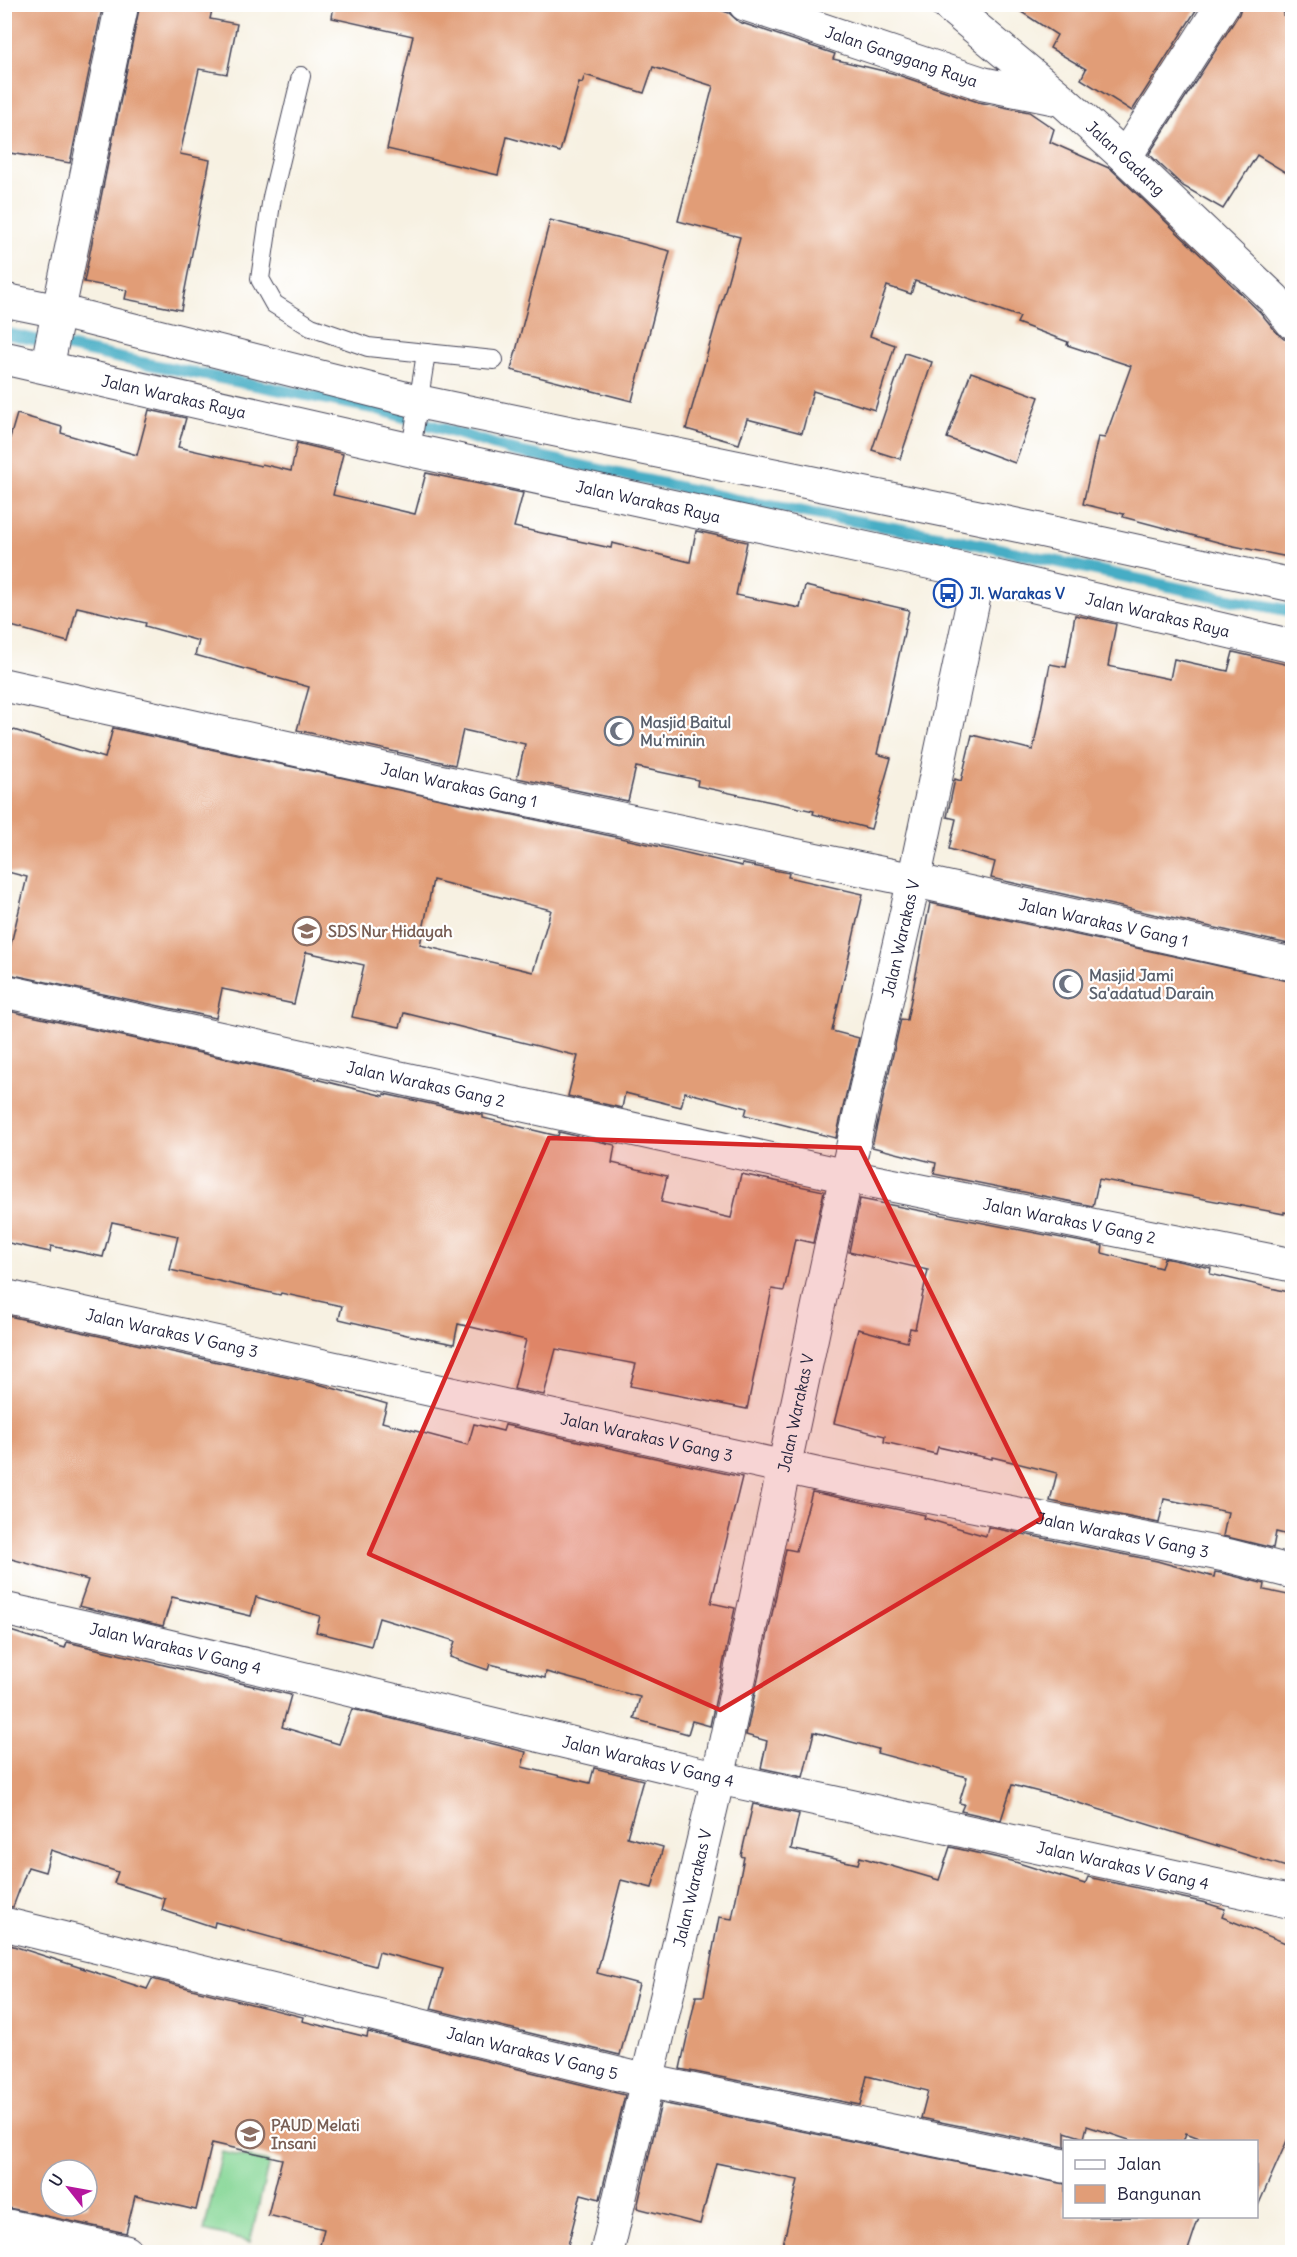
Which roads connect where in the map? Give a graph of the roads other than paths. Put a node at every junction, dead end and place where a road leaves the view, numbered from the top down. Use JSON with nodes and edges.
{"nodes":[{"id":1,"x":122,"y":4,"type":"edge"},
{"id":2,"x":745,"y":4,"type":"edge"},
{"id":3,"x":947,"y":4,"type":"edge"},
{"id":4,"x":1222,"y":4,"type":"edge"},
{"id":5,"x":301,"y":76,"type":"dead end"},
{"id":6,"x":1061,"y":99,"type":"junction"},
{"id":7,"x":1125,"y":157,"type":"junction"},
{"id":8,"x":4,"y":300,"type":"edge"},
{"id":9,"x":1293,"y":322,"type":"edge"},
{"id":10,"x":52,"y":339,"type":"junction"},
{"id":11,"x":426,"y":353,"type":"junction"},
{"id":12,"x":4,"y":358,"type":"edge"},
{"id":13,"x":494,"y":360,"type":"dead end"},
{"id":14,"x":420,"y":405,"type":"junction"},
{"id":15,"x":412,"y":445,"type":"junction"},
{"id":16,"x":979,"y":573,"type":"junction"},
{"id":17,"x":1293,"y":585,"type":"edge"},
{"id":18,"x":1293,"y":646,"type":"edge"},
{"id":19,"x":4,"y":685,"type":"edge"},
{"id":20,"x":914,"y":880,"type":"junction"},
{"id":21,"x":1293,"y":964,"type":"edge"},
{"id":22,"x":4,"y":991,"type":"edge"},
{"id":23,"x":846,"y":1176,"type":"junction"},
{"id":24,"x":1293,"y":1265,"type":"edge"},
{"id":25,"x":4,"y":1296,"type":"edge"},
{"id":26,"x":783,"y":1465,"type":"junction"},
{"id":27,"x":1293,"y":1572,"type":"edge"},
{"id":28,"x":4,"y":1609,"type":"edge"},
{"id":29,"x":718,"y":1778,"type":"junction"},
{"id":30,"x":1293,"y":1902,"type":"edge"},
{"id":31,"x":4,"y":1924,"type":"edge"},
{"id":32,"x":647,"y":2081,"type":"junction"},
{"id":33,"x":1063,"y":2166,"type":"edge"},
{"id":34,"x":4,"y":2225,"type":"edge"},
{"id":35,"x":126,"y":2253,"type":"edge"},
{"id":36,"x":608,"y":2253,"type":"edge"}],
"edges":[{"from":1,"to":10,"type":"street"},
{"from":2,"to":6,"type":"street","name":"Jalan Ganggang Raya"},
{"from":3,"to":6,"type":"street","name":"Jalan Gadang"},
{"from":4,"to":7,"type":"street"},
{"from":5,"to":11,"type":"lane"},
{"from":6,"to":7,"type":"street","name":"Jalan Gadang"},
{"from":7,"to":9,"type":"street","name":"Jalan Gadang"},
{"from":8,"to":10,"type":"street"},
{"from":10,"to":12,"type":"street","name":"Jalan Warakas Raya"},
{"from":10,"to":14,"type":"street"},
{"from":10,"to":15,"type":"street","name":"Jalan Warakas Raya"},
{"from":11,"to":13,"type":"lane"},
{"from":11,"to":14,"type":"lane"},
{"from":14,"to":15,"type":"lane"},
{"from":14,"to":17,"type":"street"},
{"from":15,"to":16,"type":"street","name":"Jalan Warakas Raya"},
{"from":16,"to":18,"type":"street","name":"Jalan Warakas Raya"},
{"from":16,"to":20,"type":"street","name":"Jalan Warakas V"},
{"from":19,"to":20,"type":"street","name":"Jalan Warakas Gang 1"},
{"from":20,"to":21,"type":"street","name":"Jalan Warakas V Gang 1"},
{"from":20,"to":23,"type":"street","name":"Jalan Warakas V"},
{"from":22,"to":23,"type":"street","name":"Jalan Warakas Gang 2"},
{"from":23,"to":24,"type":"street","name":"Jalan Warakas V Gang 2"},
{"from":23,"to":26,"type":"street","name":"Jalan Warakas V"},
{"from":25,"to":26,"type":"street","name":"Jalan Warakas V Gang 3"},
{"from":26,"to":27,"type":"street","name":"Jalan Warakas V Gang 3"},
{"from":26,"to":29,"type":"street","name":"Jalan Warakas V"},
{"from":28,"to":29,"type":"street","name":"Jalan Warakas V Gang 4"},
{"from":29,"to":30,"type":"street","name":"Jalan Warakas V Gang 4"},
{"from":29,"to":32,"type":"street","name":"Jalan Warakas V"},
{"from":31,"to":32,"type":"street","name":"Jalan Warakas V Gang 5"},
{"from":32,"to":33,"type":"street","name":"Jalan Warakas V Gang 5"},
{"from":32,"to":36,"type":"street","name":"Jalan Warakas V"},
{"from":34,"to":35,"type":"street"}]}
